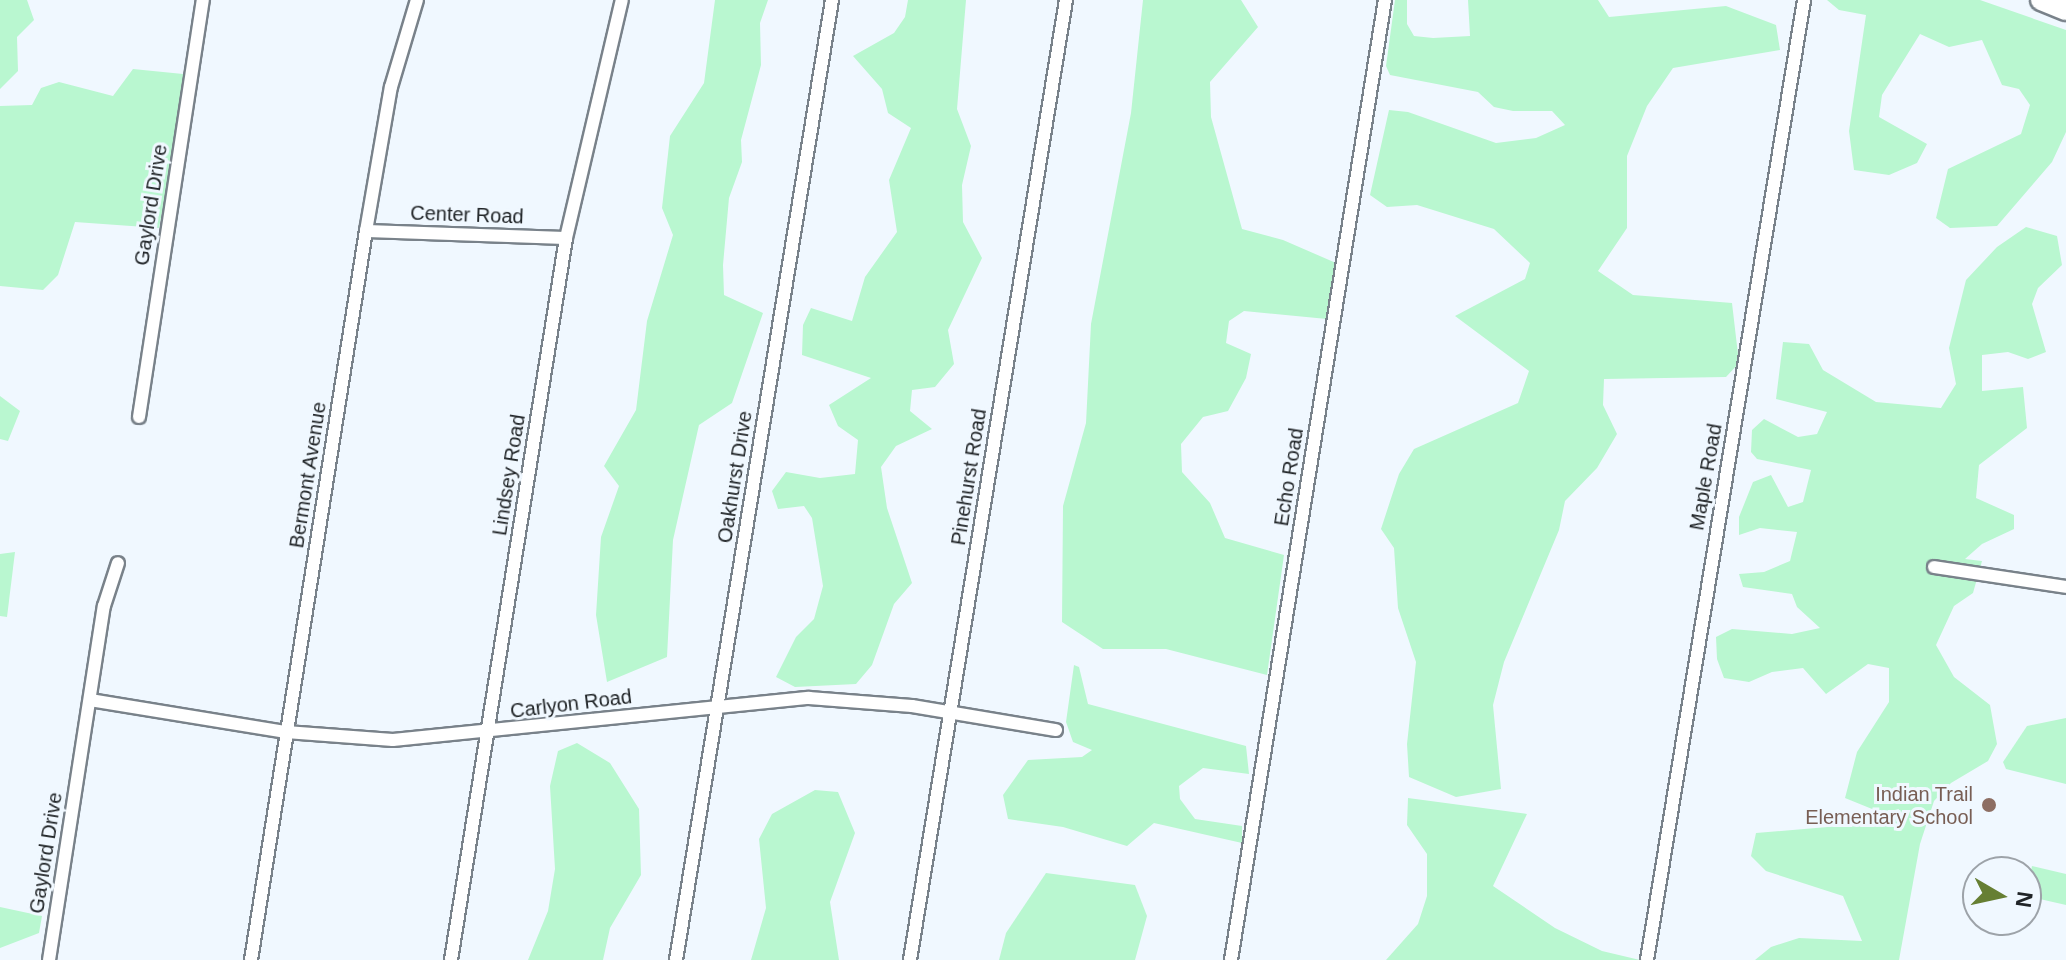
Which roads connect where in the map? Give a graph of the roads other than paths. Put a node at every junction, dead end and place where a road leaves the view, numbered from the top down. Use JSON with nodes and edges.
{"nodes":[{"id":1,"x":203,"y":0,"type":"edge"},
{"id":2,"x":417,"y":0,"type":"edge"},
{"id":3,"x":622,"y":0,"type":"edge"},
{"id":4,"x":832,"y":0,"type":"edge"},
{"id":5,"x":1066,"y":0,"type":"edge"},
{"id":6,"x":1385,"y":0,"type":"edge"},
{"id":7,"x":1804,"y":0,"type":"edge"},
{"id":8,"x":2041,"y":0,"type":"edge"},
{"id":9,"x":2066,"y":10,"type":"edge"},
{"id":10,"x":366,"y":231,"type":"junction"},
{"id":11,"x":566,"y":238,"type":"junction"},
{"id":12,"x":139,"y":417,"type":"dead end"},
{"id":13,"x":118,"y":563,"type":"dead end"},
{"id":14,"x":1934,"y":567,"type":"dead end"},
{"id":15,"x":2066,"y":587,"type":"edge"},
{"id":16,"x":90,"y":700,"type":"junction"},
{"id":17,"x":719,"y":704,"type":"junction"},
{"id":18,"x":951,"y":713,"type":"junction"},
{"id":19,"x":1056,"y":730,"type":"dead end"},
{"id":20,"x":286,"y":732,"type":"junction"},
{"id":21,"x":489,"y":734,"type":"junction"},
{"id":22,"x":49,"y":960,"type":"edge"},
{"id":23,"x":251,"y":960,"type":"edge"},
{"id":24,"x":451,"y":960,"type":"edge"},
{"id":25,"x":676,"y":960,"type":"edge"},
{"id":26,"x":910,"y":960,"type":"edge"},
{"id":27,"x":1231,"y":960,"type":"edge"},
{"id":28,"x":1647,"y":960,"type":"edge"}],
"edges":[{"from":1,"to":12,"type":"street","name":"Gaylord Drive"},
{"from":2,"to":10,"type":"street","name":"Bermont Avenue"},
{"from":3,"to":11,"type":"street","name":"Lindsey Road"},
{"from":4,"to":17,"type":"street","name":"Oakhurst Drive"},
{"from":5,"to":18,"type":"street","name":"Pinehurst Road"},
{"from":6,"to":27,"type":"street","name":"Echo Road"},
{"from":7,"to":28,"type":"street","name":"Maple Road"},
{"from":8,"to":9,"type":"main road"},
{"from":10,"to":11,"type":"street","name":"Center Road"},
{"from":10,"to":20,"type":"street","name":"Bermont Avenue"},
{"from":11,"to":21,"type":"street","name":"Lindsey Road"},
{"from":13,"to":16,"type":"street","name":"Gaylord Drive"},
{"from":14,"to":15,"type":"street"},
{"from":16,"to":20,"type":"street","name":"Carlyon Road"},
{"from":16,"to":22,"type":"street","name":"Gaylord Drive"},
{"from":17,"to":18,"type":"street","name":"Carlyon Road"},
{"from":17,"to":21,"type":"street","name":"Carlyon Road"},
{"from":17,"to":25,"type":"street","name":"Oakhurst Drive"},
{"from":18,"to":19,"type":"street","name":"Carlyon Road"},
{"from":18,"to":26,"type":"street","name":"Pinehurst Road"},
{"from":20,"to":21,"type":"street","name":"Carlyon Road"},
{"from":20,"to":23,"type":"street","name":"Bermont Avenue"},
{"from":21,"to":24,"type":"street","name":"Lindsey Road"}]}
